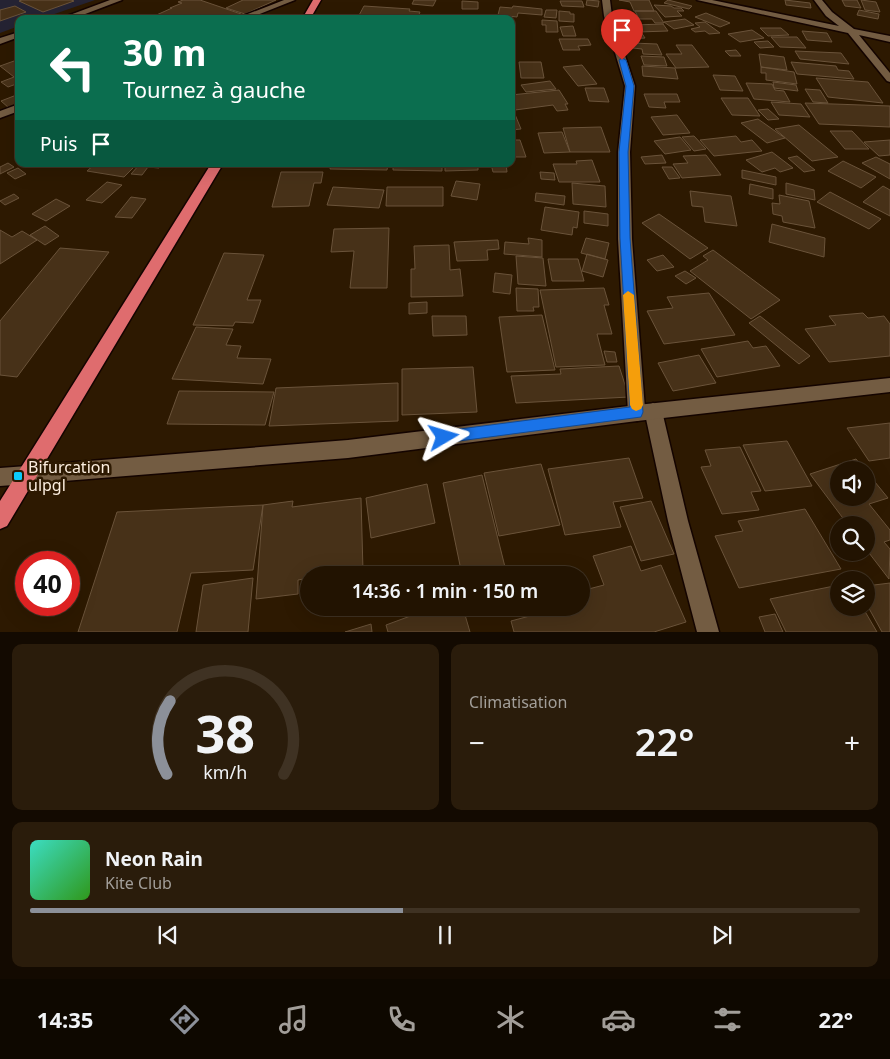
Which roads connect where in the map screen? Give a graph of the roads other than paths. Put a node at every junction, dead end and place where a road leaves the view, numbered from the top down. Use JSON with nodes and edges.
{"nodes":[{"id":1,"x":291,"y":0,"type":"edge"},
{"id":2,"x":317,"y":0,"type":"edge"},
{"id":3,"x":606,"y":0,"type":"edge"},
{"id":4,"x":701,"y":0,"type":"edge"},
{"id":5,"x":818,"y":0,"type":"edge"},
{"id":6,"x":111,"y":1,"type":"edge"},
{"id":7,"x":74,"y":15,"type":"edge"},
{"id":8,"x":249,"y":15,"type":"edge"},
{"id":9,"x":308,"y":15,"type":"edge"},
{"id":10,"x":851,"y":31,"type":"junction"},
{"id":11,"x":15,"y":35,"type":"edge"},
{"id":12,"x":890,"y":39,"type":"edge"},
{"id":13,"x":0,"y":41,"type":"edge"},
{"id":14,"x":890,"y":79,"type":"edge"},
{"id":15,"x":15,"y":109,"type":"edge"},
{"id":16,"x":0,"y":115,"type":"edge"},
{"id":17,"x":215,"y":167,"type":"edge"},
{"id":18,"x":890,"y":385,"type":"edge"},
{"id":19,"x":645,"y":412,"type":"junction"},
{"id":20,"x":27,"y":474,"type":"junction"},
{"id":21,"x":0,"y":478,"type":"edge"},
{"id":22,"x":0,"y":519,"type":"edge"},
{"id":23,"x":708,"y":632,"type":"edge"}],
"edges":[{"from":1,"to":8,"type":"street"},
{"from":2,"to":9,"type":"highway"},
{"from":3,"to":19,"type":"street"},
{"from":4,"to":10,"type":"street"},
{"from":5,"to":10,"type":"street"},
{"from":6,"to":7,"type":"street"},
{"from":10,"to":12,"type":"street"},
{"from":10,"to":14,"type":"street"},
{"from":11,"to":13,"type":"street"},
{"from":15,"to":16,"type":"street"},
{"from":17,"to":20,"type":"highway"},
{"from":18,"to":19,"type":"street"},
{"from":19,"to":20,"type":"street"},
{"from":19,"to":23,"type":"street"},
{"from":20,"to":21,"type":"street"},
{"from":20,"to":22,"type":"highway"}]}
